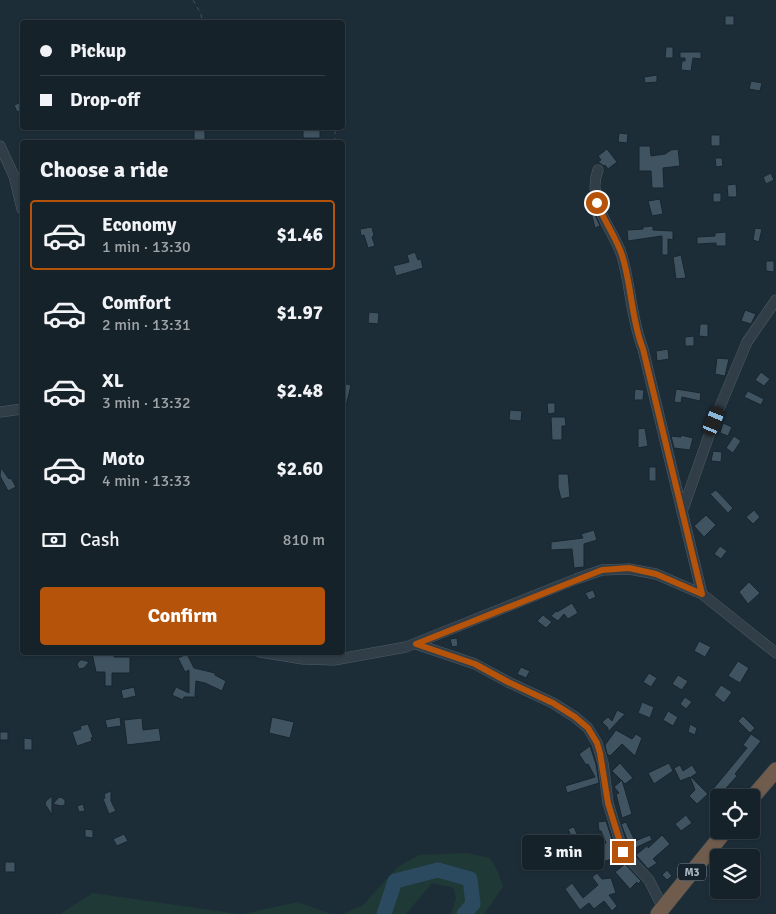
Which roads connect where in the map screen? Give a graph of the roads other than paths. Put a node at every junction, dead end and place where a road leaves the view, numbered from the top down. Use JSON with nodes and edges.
{"nodes":[{"id":1,"x":0,"y":146,"type":"edge"},
{"id":2,"x":598,"y":170,"type":"dead end"},
{"id":3,"x":20,"y":200,"type":"edge"},
{"id":4,"x":776,"y":300,"type":"edge"},
{"id":5,"x":20,"y":409,"type":"edge"},
{"id":6,"x":0,"y":412,"type":"edge"},
{"id":7,"x":682,"y":513,"type":"junction"},
{"id":8,"x":702,"y":594,"type":"junction"},
{"id":9,"x":416,"y":644,"type":"junction"},
{"id":10,"x":776,"y":653,"type":"edge"},
{"id":11,"x":276,"y":655,"type":"edge"},
{"id":12,"x":776,"y":770,"type":"edge"},
{"id":13,"x":760,"y":789,"type":"edge"},
{"id":14,"x":719,"y":839,"type":"edge"},
{"id":15,"x":660,"y":911,"type":"edge"}],
"edges":[{"from":1,"to":3,"type":"street"},
{"from":2,"to":7,"type":"street"},
{"from":4,"to":7,"type":"street"},
{"from":5,"to":6,"type":"street"},
{"from":7,"to":8,"type":"street"},
{"from":8,"to":9,"type":"street"},
{"from":8,"to":10,"type":"street"},
{"from":9,"to":11,"type":"street"},
{"from":9,"to":15,"type":"street"},
{"from":12,"to":13,"type":"highway"},
{"from":14,"to":15,"type":"highway","number":"M3"}]}
